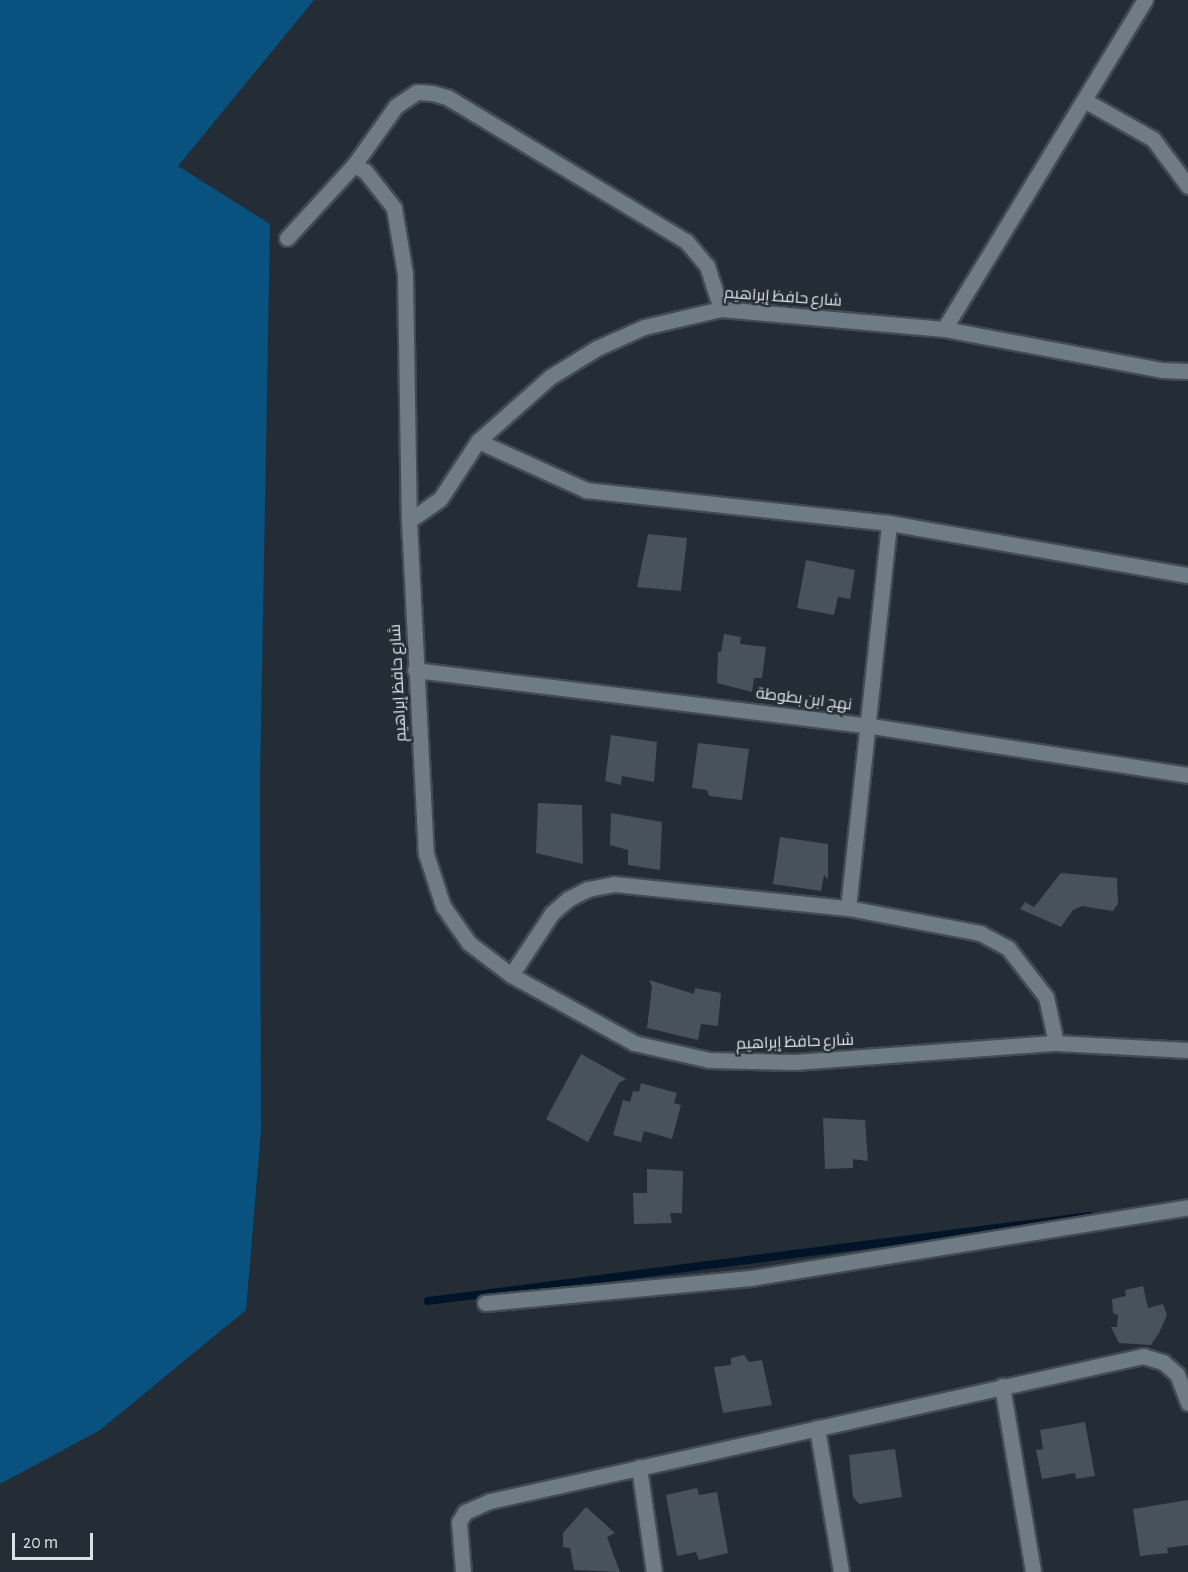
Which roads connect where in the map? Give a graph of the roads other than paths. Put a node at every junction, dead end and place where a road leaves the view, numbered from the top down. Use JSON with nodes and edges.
{"nodes":[{"id":1,"x":1145,"y":0,"type":"edge"},
{"id":2,"x":1084,"y":100,"type":"junction"},
{"id":3,"x":354,"y":165,"type":"junction"},
{"id":4,"x":1188,"y":186,"type":"edge"},
{"id":5,"x":287,"y":238,"type":"dead end"},
{"id":6,"x":721,"y":309,"type":"junction"},
{"id":7,"x":944,"y":329,"type":"junction"},
{"id":8,"x":1188,"y":371,"type":"edge"},
{"id":9,"x":478,"y":441,"type":"junction"},
{"id":10,"x":409,"y":521,"type":"junction"},
{"id":11,"x":889,"y":523,"type":"junction"},
{"id":12,"x":1188,"y":575,"type":"edge"},
{"id":13,"x":415,"y":670,"type":"junction"},
{"id":14,"x":865,"y":725,"type":"junction"},
{"id":15,"x":1188,"y":775,"type":"edge"},
{"id":16,"x":848,"y":908,"type":"junction"},
{"id":17,"x":511,"y":975,"type":"junction"},
{"id":18,"x":1056,"y":1043,"type":"junction"},
{"id":19,"x":1188,"y":1050,"type":"edge"},
{"id":20,"x":1188,"y":1208,"type":"edge"},
{"id":21,"x":485,"y":1304,"type":"dead end"},
{"id":22,"x":1002,"y":1386,"type":"junction"},
{"id":23,"x":1188,"y":1403,"type":"edge"},
{"id":24,"x":817,"y":1428,"type":"junction"},
{"id":25,"x":639,"y":1467,"type":"junction"},
{"id":26,"x":463,"y":1572,"type":"edge"},
{"id":27,"x":654,"y":1572,"type":"edge"},
{"id":28,"x":841,"y":1572,"type":"edge"},
{"id":29,"x":1032,"y":1572,"type":"edge"}],
"edges":[{"from":1,"to":2,"type":"street"},
{"from":2,"to":4,"type":"street"},
{"from":2,"to":7,"type":"street"},
{"from":3,"to":5,"type":"street"},
{"from":3,"to":6,"type":"street"},
{"from":3,"to":10,"type":"street"},
{"from":6,"to":7,"type":"street","name":"شارع حافظ إبراهيم"},
{"from":6,"to":9,"type":"street","name":"شارع حافظ إبراهيم"},
{"from":7,"to":8,"type":"street","name":"شارع حافظ إبراهيم"},
{"from":9,"to":10,"type":"street","name":"شارع حافظ إبراهيم"},
{"from":9,"to":11,"type":"street"},
{"from":10,"to":13,"type":"street","name":"شارع حافظ إبراهيم"},
{"from":11,"to":12,"type":"street"},
{"from":11,"to":14,"type":"street"},
{"from":13,"to":14,"type":"street","name":"نهج ابن بطوطة"},
{"from":13,"to":17,"type":"street","name":"شارع حافظ إبراهيم"},
{"from":14,"to":15,"type":"street","name":"نهج ابن بطوطة"},
{"from":14,"to":16,"type":"street"},
{"from":16,"to":17,"type":"street"},
{"from":16,"to":18,"type":"street"},
{"from":17,"to":18,"type":"street","name":"شارع حافظ إبراهيم"},
{"from":18,"to":19,"type":"street","name":"شارع حافظ إبراهيم"},
{"from":20,"to":21,"type":"street"},
{"from":22,"to":23,"type":"street"},
{"from":22,"to":24,"type":"street"},
{"from":22,"to":29,"type":"street"},
{"from":24,"to":25,"type":"street"},
{"from":24,"to":28,"type":"street"},
{"from":25,"to":26,"type":"street"},
{"from":25,"to":27,"type":"street"}]}
